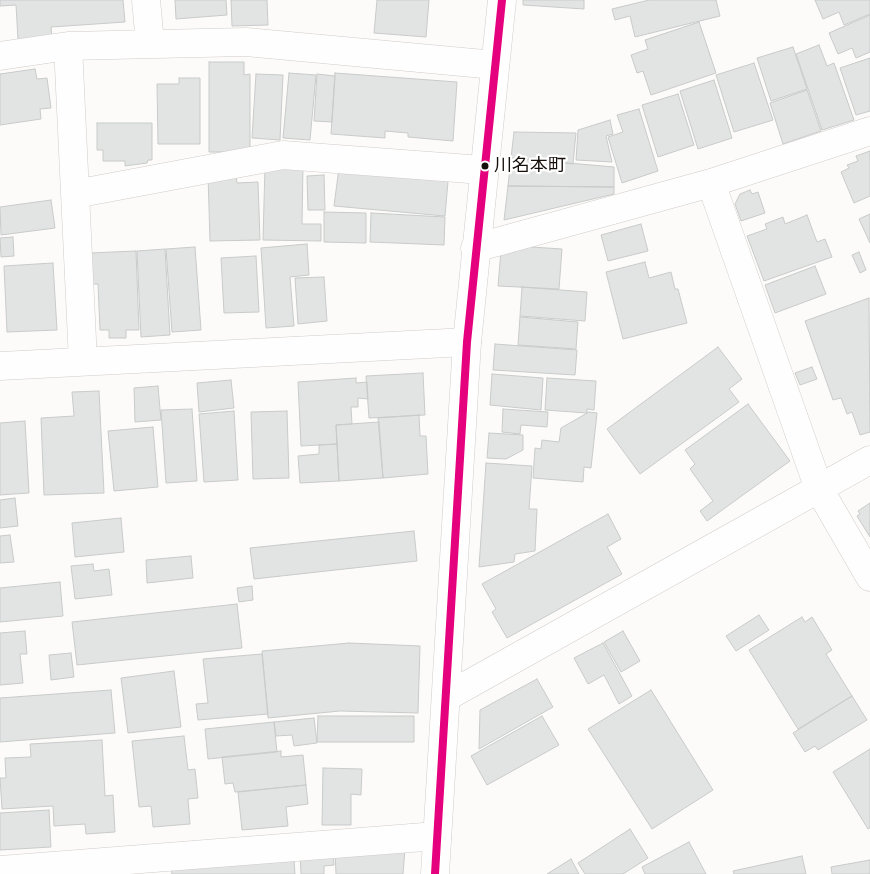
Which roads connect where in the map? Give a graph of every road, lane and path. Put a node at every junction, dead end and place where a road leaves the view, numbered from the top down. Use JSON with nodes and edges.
{"nodes":[{"id":1,"x":146,"y":0,"type":"edge"},
{"id":2,"x":502,"y":0,"type":"edge"},
{"id":3,"x":150,"y":43,"type":"junction"},
{"id":4,"x":68,"y":46,"type":"junction"},
{"id":5,"x":0,"y":56,"type":"edge"},
{"id":6,"x":495,"y":65,"type":"junction"},
{"id":7,"x":870,"y":131,"type":"edge"},
{"id":8,"x":484,"y":170,"type":"junction"},
{"id":9,"x":710,"y":183,"type":"junction"},
{"id":10,"x":74,"y":194,"type":"junction"},
{"id":11,"x":475,"y":248,"type":"junction"},
{"id":12,"x":467,"y":342,"type":"junction"},
{"id":13,"x":83,"y":361,"type":"junction"},
{"id":14,"x":0,"y":366,"type":"edge"},
{"id":15,"x":870,"y":460,"type":"edge"},
{"id":16,"x":819,"y":489,"type":"junction"},
{"id":17,"x":870,"y":577,"type":"edge"},
{"id":18,"x":446,"y":697,"type":"junction"},
{"id":19,"x":437,"y":836,"type":"junction"},
{"id":20,"x":0,"y":870,"type":"edge"},
{"id":21,"x":435,"y":874,"type":"edge"}],
"edges":[{"from":1,"to":3,"type":"street"},
{"from":2,"to":6,"type":"street"},
{"from":3,"to":4,"type":"street"},
{"from":3,"to":6,"type":"street"},
{"from":4,"to":5,"type":"street"},
{"from":4,"to":10,"type":"street"},
{"from":6,"to":8,"type":"street"},
{"from":7,"to":9,"type":"street"},
{"from":8,"to":10,"type":"street"},
{"from":8,"to":11,"type":"street"},
{"from":9,"to":11,"type":"street"},
{"from":9,"to":16,"type":"street"},
{"from":10,"to":13,"type":"street"},
{"from":11,"to":12,"type":"street"},
{"from":12,"to":13,"type":"street"},
{"from":12,"to":18,"type":"street"},
{"from":13,"to":14,"type":"street"},
{"from":15,"to":16,"type":"street"},
{"from":16,"to":17,"type":"street"},
{"from":16,"to":18,"type":"street"},
{"from":18,"to":19,"type":"street"},
{"from":19,"to":20,"type":"street"},
{"from":19,"to":21,"type":"street"}]}
